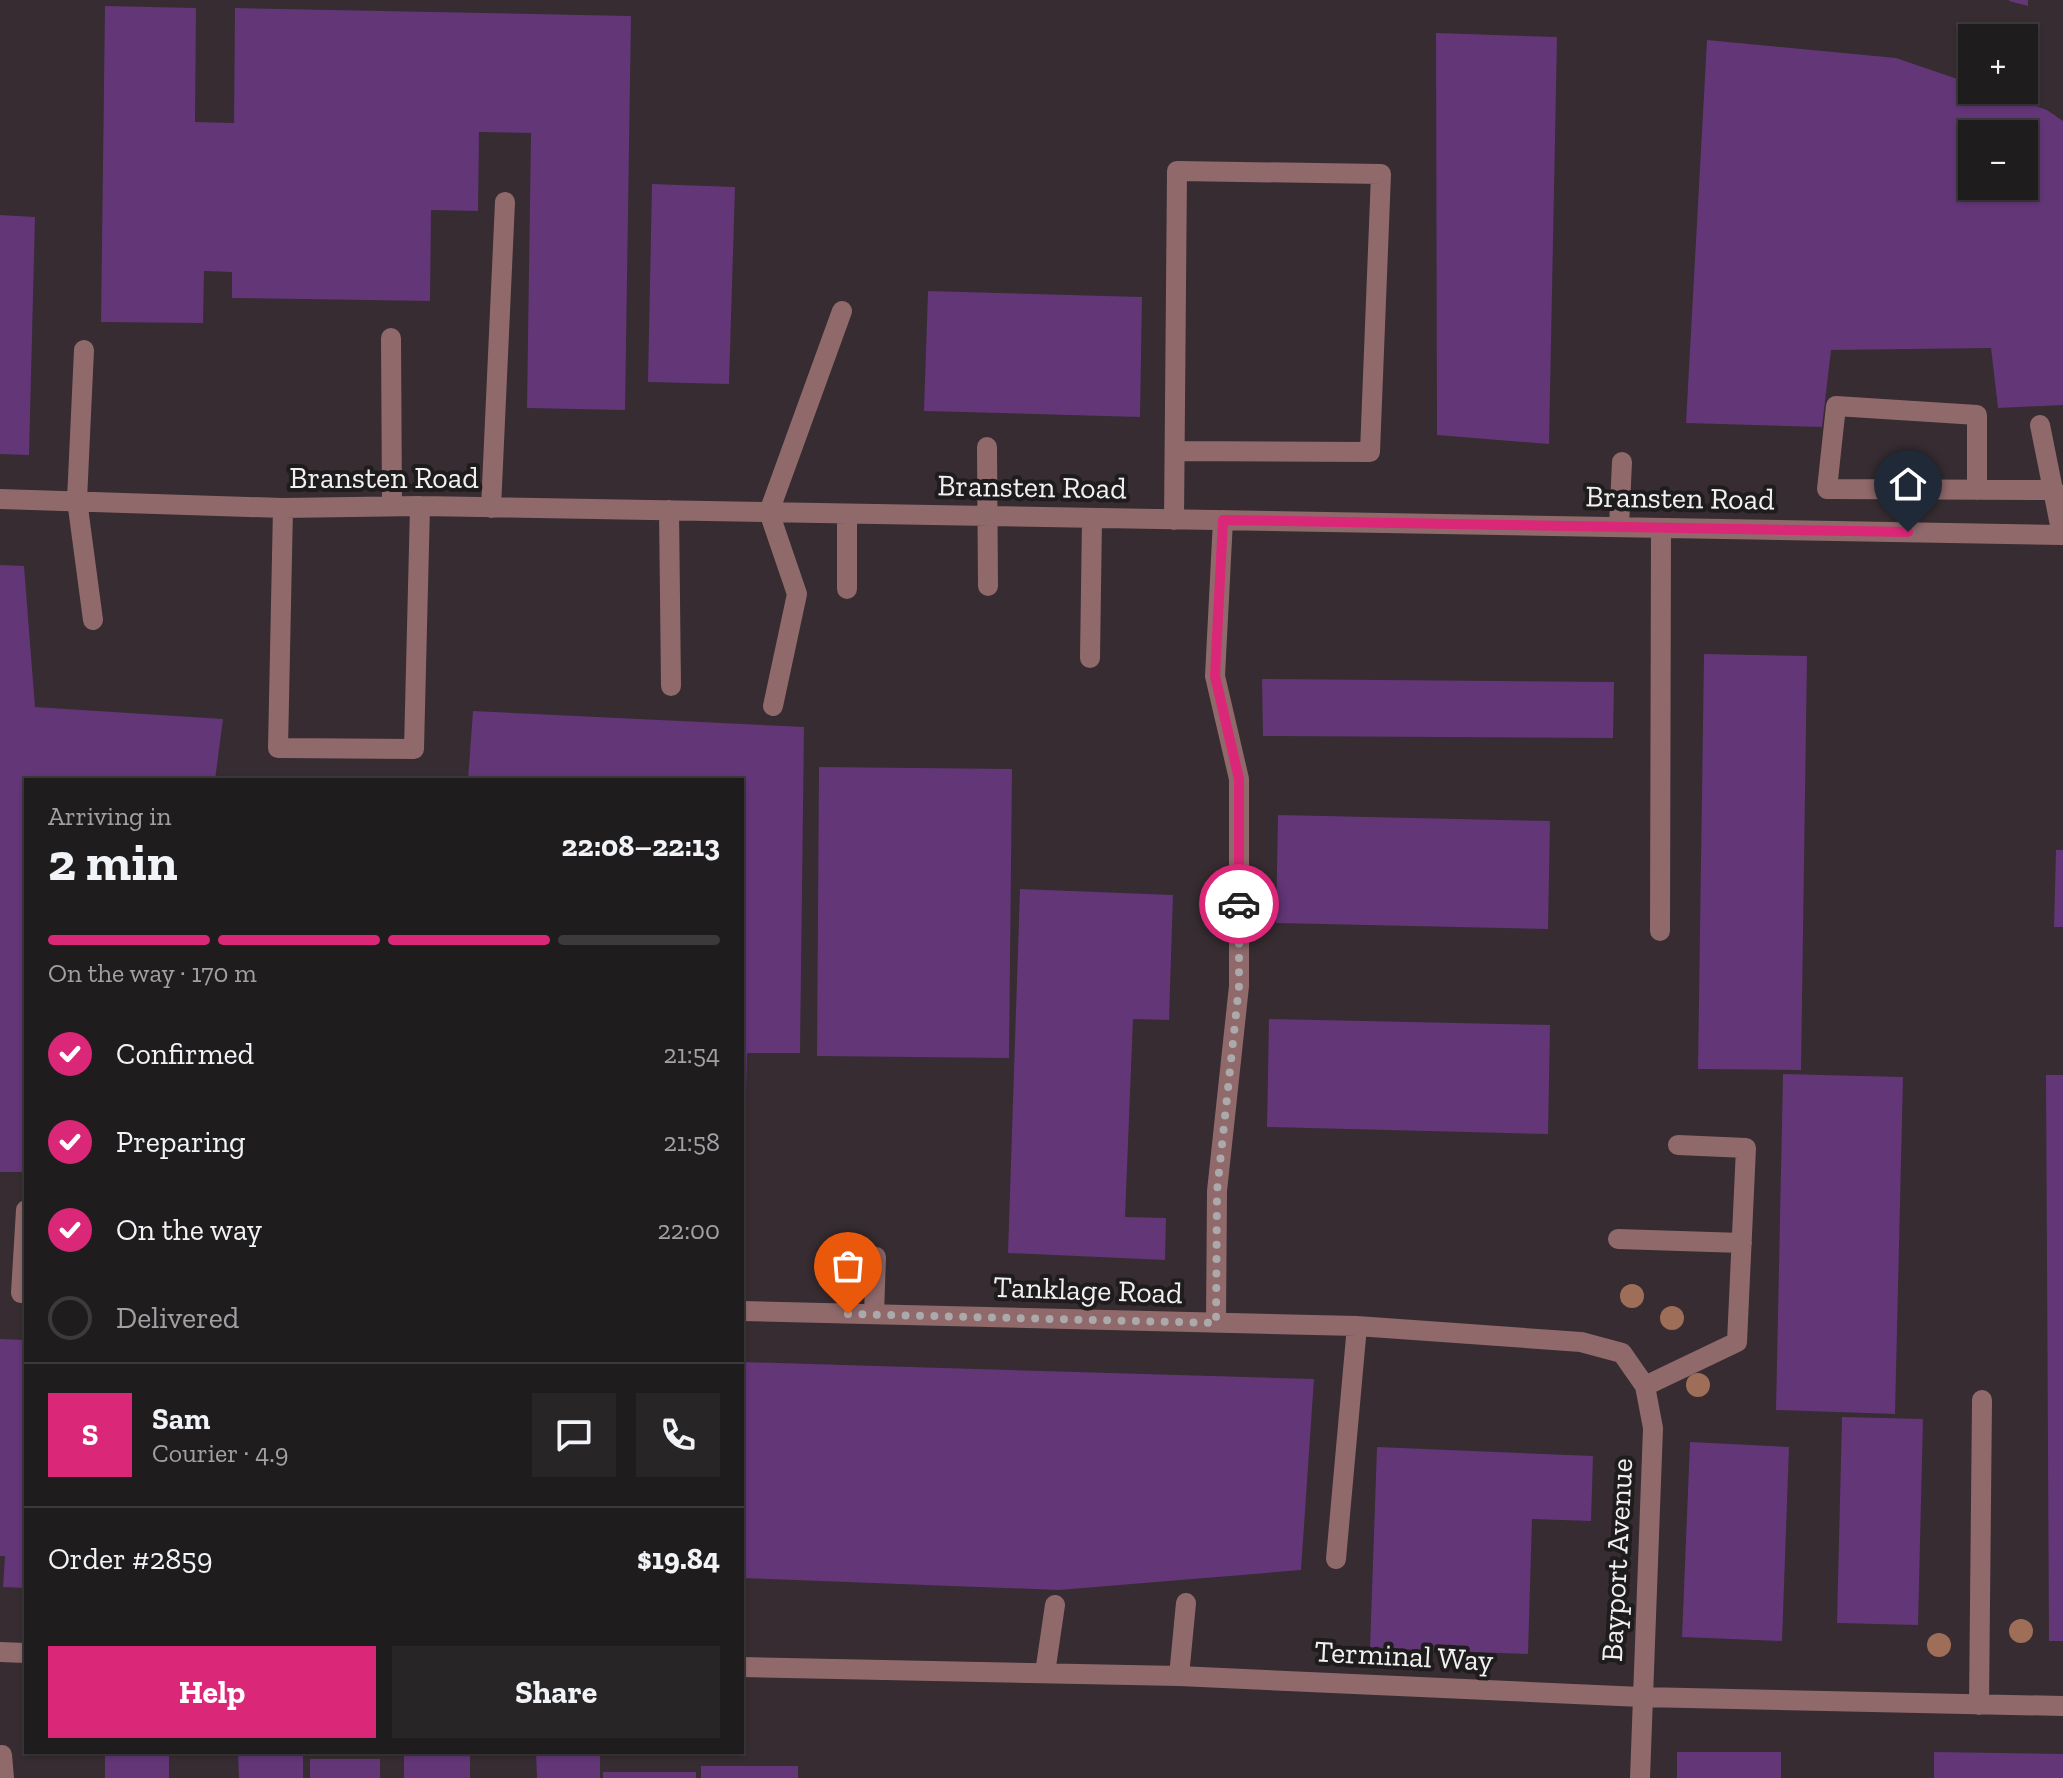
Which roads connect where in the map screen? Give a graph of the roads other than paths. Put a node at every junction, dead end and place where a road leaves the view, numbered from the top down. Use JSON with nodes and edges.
{"nodes":[{"id":1,"x":505,"y":202,"type":"dead end"},
{"id":2,"x":842,"y":311,"type":"dead end"},
{"id":3,"x":391,"y":338,"type":"dead end"},
{"id":4,"x":84,"y":350,"type":"dead end"},
{"id":5,"x":2040,"y":425,"type":"dead end"},
{"id":6,"x":987,"y":447,"type":"dead end"},
{"id":7,"x":1175,"y":451,"type":"junction"},
{"id":8,"x":1622,"y":462,"type":"dead end"},
{"id":9,"x":1977,"y":490,"type":"junction"},
{"id":10,"x":2054,"y":490,"type":"junction"},
{"id":11,"x":0,"y":499,"type":"edge"},
{"id":12,"x":77,"y":500,"type":"junction"},
{"id":13,"x":392,"y":506,"type":"junction"},
{"id":14,"x":420,"y":506,"type":"junction"},
{"id":15,"x":283,"y":508,"type":"junction"},
{"id":16,"x":491,"y":508,"type":"junction"},
{"id":17,"x":669,"y":510,"type":"junction"},
{"id":18,"x":769,"y":512,"type":"junction"},
{"id":19,"x":847,"y":514,"type":"junction"},
{"id":20,"x":990,"y":516,"type":"junction"},
{"id":21,"x":1092,"y":518,"type":"junction"},
{"id":22,"x":1174,"y":520,"type":"junction"},
{"id":23,"x":1223,"y":520,"type":"junction"},
{"id":24,"x":1619,"y":527,"type":"junction"},
{"id":25,"x":1661,"y":528,"type":"junction"},
{"id":26,"x":2063,"y":535,"type":"edge"},
{"id":27,"x":988,"y":586,"type":"dead end"},
{"id":28,"x":847,"y":589,"type":"dead end"},
{"id":29,"x":93,"y":620,"type":"dead end"},
{"id":30,"x":1090,"y":658,"type":"dead end"},
{"id":31,"x":671,"y":686,"type":"dead end"},
{"id":32,"x":773,"y":706,"type":"dead end"},
{"id":33,"x":1660,"y":931,"type":"dead end"},
{"id":34,"x":1678,"y":1145,"type":"dead end"},
{"id":35,"x":24,"y":1227,"type":"edge"},
{"id":36,"x":1618,"y":1239,"type":"dead end"},
{"id":37,"x":1742,"y":1243,"type":"junction"},
{"id":38,"x":876,"y":1257,"type":"dead end"},
{"id":39,"x":16,"y":1293,"type":"edge"},
{"id":40,"x":744,"y":1311,"type":"edge"},
{"id":41,"x":874,"y":1314,"type":"junction"},
{"id":42,"x":1216,"y":1323,"type":"junction"},
{"id":43,"x":1357,"y":1326,"type":"junction"},
{"id":44,"x":1622,"y":1353,"type":"joint"},
{"id":45,"x":1645,"y":1386,"type":"junction"},
{"id":46,"x":1982,"y":1400,"type":"dead end"},
{"id":47,"x":1336,"y":1559,"type":"dead end"},
{"id":48,"x":1186,"y":1603,"type":"dead end"},
{"id":49,"x":1055,"y":1605,"type":"dead end"},
{"id":50,"x":0,"y":1652,"type":"edge"},
{"id":51,"x":24,"y":1653,"type":"edge"},
{"id":52,"x":744,"y":1667,"type":"edge"},
{"id":53,"x":1045,"y":1673,"type":"junction"},
{"id":54,"x":1179,"y":1676,"type":"junction"},
{"id":55,"x":1641,"y":1697,"type":"junction"},
{"id":56,"x":1979,"y":1705,"type":"junction"},
{"id":57,"x":2063,"y":1706,"type":"edge"},
{"id":58,"x":2,"y":1755,"type":"dead end"},
{"id":59,"x":4,"y":1778,"type":"edge"},
{"id":60,"x":1640,"y":1778,"type":"edge"}],
"edges":[{"from":1,"to":16,"type":"street"},
{"from":2,"to":18,"type":"street"},
{"from":3,"to":13,"type":"street"},
{"from":4,"to":12,"type":"street"},
{"from":5,"to":10,"type":"street"},
{"from":6,"to":20,"type":"street"},
{"from":7,"to":7,"type":"street"},
{"from":7,"to":22,"type":"street"},
{"from":8,"to":24,"type":"street"},
{"from":9,"to":9,"type":"street"},
{"from":9,"to":10,"type":"street"},
{"from":10,"to":26,"type":"street"},
{"from":11,"to":12,"type":"street","name":"Bransten Road"},
{"from":12,"to":15,"type":"street","name":"Bransten Road"},
{"from":12,"to":29,"type":"street"},
{"from":13,"to":14,"type":"street","name":"Bransten Road"},
{"from":13,"to":15,"type":"street","name":"Bransten Road"},
{"from":14,"to":15,"type":"street"},
{"from":14,"to":16,"type":"street","name":"Bransten Road"},
{"from":16,"to":17,"type":"street","name":"Bransten Road"},
{"from":17,"to":18,"type":"street","name":"Bransten Road"},
{"from":17,"to":31,"type":"street"},
{"from":18,"to":19,"type":"street","name":"Bransten Road"},
{"from":18,"to":32,"type":"street"},
{"from":19,"to":20,"type":"street","name":"Bransten Road"},
{"from":19,"to":28,"type":"street"},
{"from":20,"to":21,"type":"street","name":"Bransten Road"},
{"from":20,"to":27,"type":"street"},
{"from":21,"to":22,"type":"street","name":"Bransten Road"},
{"from":21,"to":30,"type":"street"},
{"from":22,"to":23,"type":"street","name":"Bransten Road"},
{"from":23,"to":24,"type":"street","name":"Bransten Road"},
{"from":23,"to":42,"type":"street"},
{"from":24,"to":25,"type":"street","name":"Bransten Road"},
{"from":25,"to":26,"type":"street","name":"Bransten Road"},
{"from":25,"to":33,"type":"street"},
{"from":34,"to":37,"type":"street"},
{"from":35,"to":39,"type":"street"},
{"from":36,"to":37,"type":"street"},
{"from":37,"to":45,"type":"street"},
{"from":38,"to":41,"type":"street"},
{"from":40,"to":41,"type":"street","name":"Tanklage Road"},
{"from":41,"to":42,"type":"street","name":"Tanklage Road"},
{"from":42,"to":43,"type":"street","name":"Tanklage Road"},
{"from":43,"to":44,"type":"street","name":"Tanklage Road"},
{"from":43,"to":47,"type":"street"},
{"from":44,"to":45,"type":"street","name":"Bayport Avenue"},
{"from":45,"to":55,"type":"street","name":"Bayport Avenue"},
{"from":46,"to":56,"type":"street"},
{"from":48,"to":54,"type":"street"},
{"from":49,"to":53,"type":"street"},
{"from":50,"to":51,"type":"street"},
{"from":52,"to":53,"type":"street","name":"Terminal Way"},
{"from":53,"to":54,"type":"street","name":"Terminal Way"},
{"from":54,"to":55,"type":"street","name":"Terminal Way"},
{"from":55,"to":56,"type":"street","name":"Terminal Way"},
{"from":55,"to":60,"type":"street","name":"Bayport Avenue"},
{"from":56,"to":57,"type":"street","name":"Terminal Way"},
{"from":58,"to":59,"type":"street"}]}
